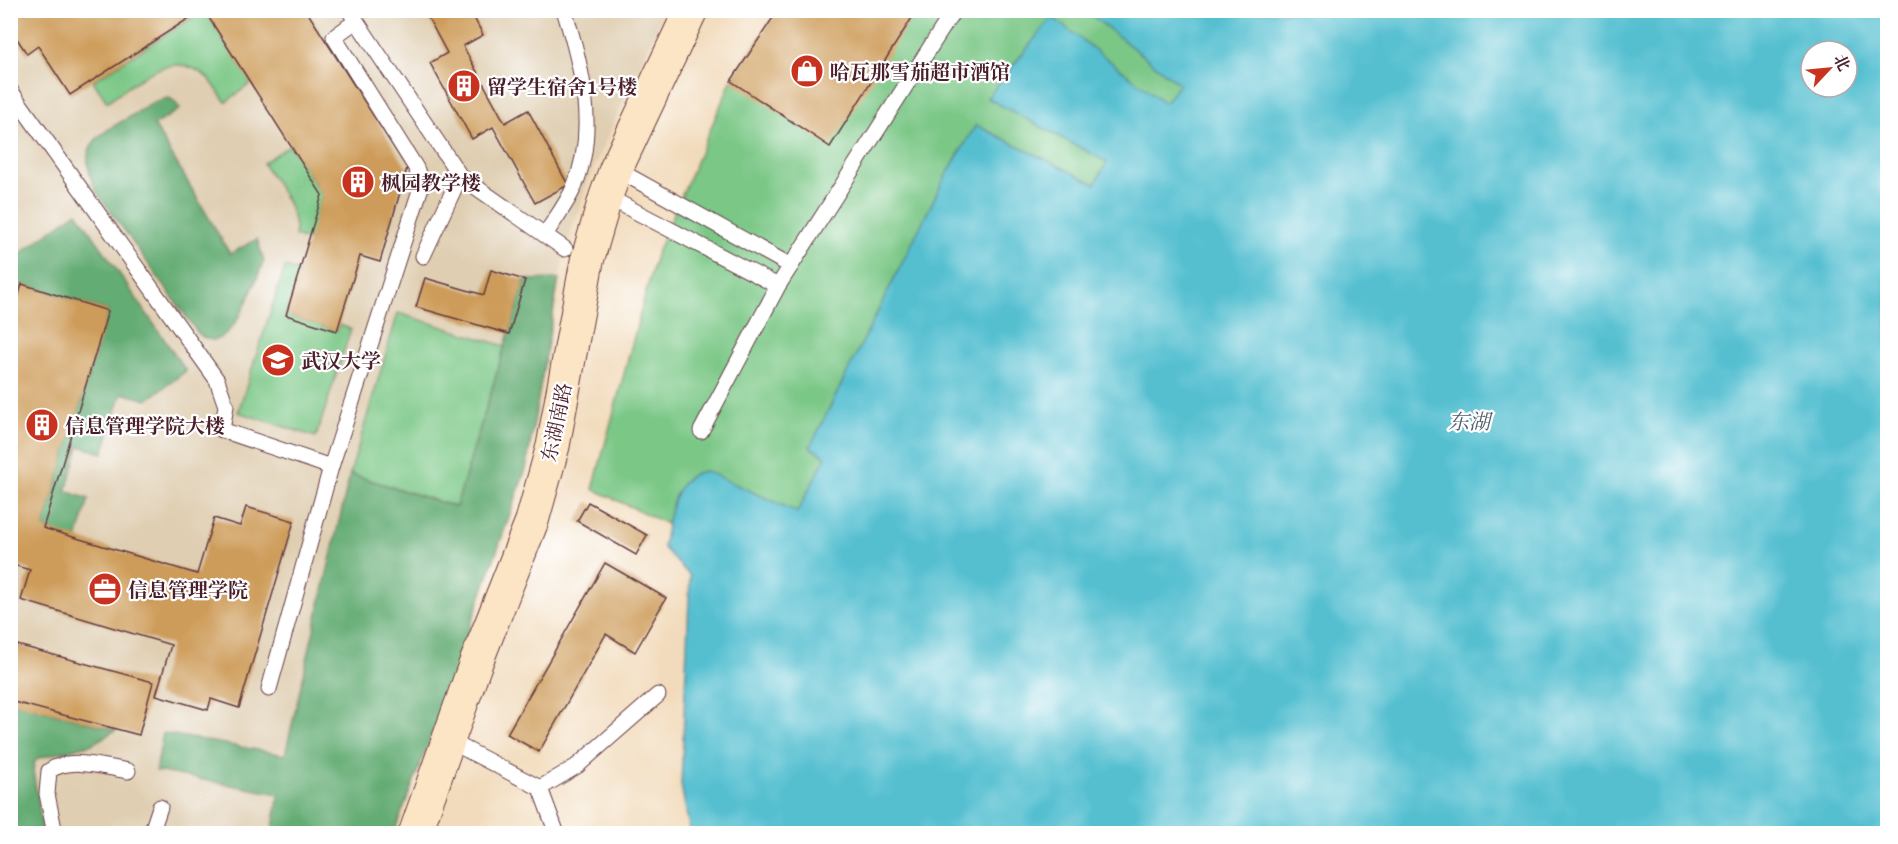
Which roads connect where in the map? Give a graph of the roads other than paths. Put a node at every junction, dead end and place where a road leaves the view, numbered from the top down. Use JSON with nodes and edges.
{"nodes":[{"id":1,"x":564,"y":10,"type":"edge"},
{"id":2,"x":691,"y":10,"type":"edge"},
{"id":3,"x":954,"y":10,"type":"edge"},
{"id":4,"x":352,"y":16,"type":"edge"},
{"id":5,"x":10,"y":90,"type":"edge"},
{"id":6,"x":460,"y":176,"type":"junction"},
{"id":7,"x":611,"y":183,"type":"junction"},
{"id":8,"x":545,"y":235,"type":"junction"},
{"id":9,"x":565,"y":249,"type":"dead end"},
{"id":10,"x":423,"y":256,"type":"dead end"},
{"id":11,"x":791,"y":266,"type":"junction"},
{"id":12,"x":778,"y":286,"type":"junction"},
{"id":13,"x":701,"y":431,"type":"dead end"},
{"id":14,"x":331,"y":467,"type":"junction"},
{"id":15,"x":269,"y":689,"type":"dead end"},
{"id":16,"x":658,"y":695,"type":"dead end"},
{"id":17,"x":448,"y":741,"type":"junction"},
{"id":18,"x":128,"y":771,"type":"dead end"},
{"id":19,"x":540,"y":788,"type":"junction"},
{"id":20,"x":160,"y":807,"type":"dead end"},
{"id":21,"x":55,"y":834,"type":"edge"},
{"id":22,"x":151,"y":834,"type":"edge"},
{"id":23,"x":415,"y":834,"type":"edge"},
{"id":24,"x":557,"y":834,"type":"edge"}],
"edges":[{"from":1,"to":8,"type":"lane"},
{"from":2,"to":7,"type":"street","name":"东湖南路"},
{"from":3,"to":11,"type":"lane"},
{"from":4,"to":6,"type":"lane"},
{"from":4,"to":14,"type":"lane"},
{"from":5,"to":14,"type":"lane"},
{"from":6,"to":8,"type":"lane"},
{"from":6,"to":10,"type":"lane"},
{"from":7,"to":11,"type":"lane"},
{"from":7,"to":12,"type":"lane"},
{"from":7,"to":17,"type":"street","name":"东湖南路"},
{"from":8,"to":9,"type":"lane"},
{"from":11,"to":12,"type":"lane"},
{"from":12,"to":13,"type":"lane"},
{"from":14,"to":15,"type":"lane"},
{"from":16,"to":19,"type":"lane"},
{"from":17,"to":19,"type":"lane"},
{"from":17,"to":23,"type":"street","name":"东湖南路"},
{"from":18,"to":21,"type":"lane"},
{"from":19,"to":24,"type":"lane"},
{"from":20,"to":22,"type":"lane"}]}
